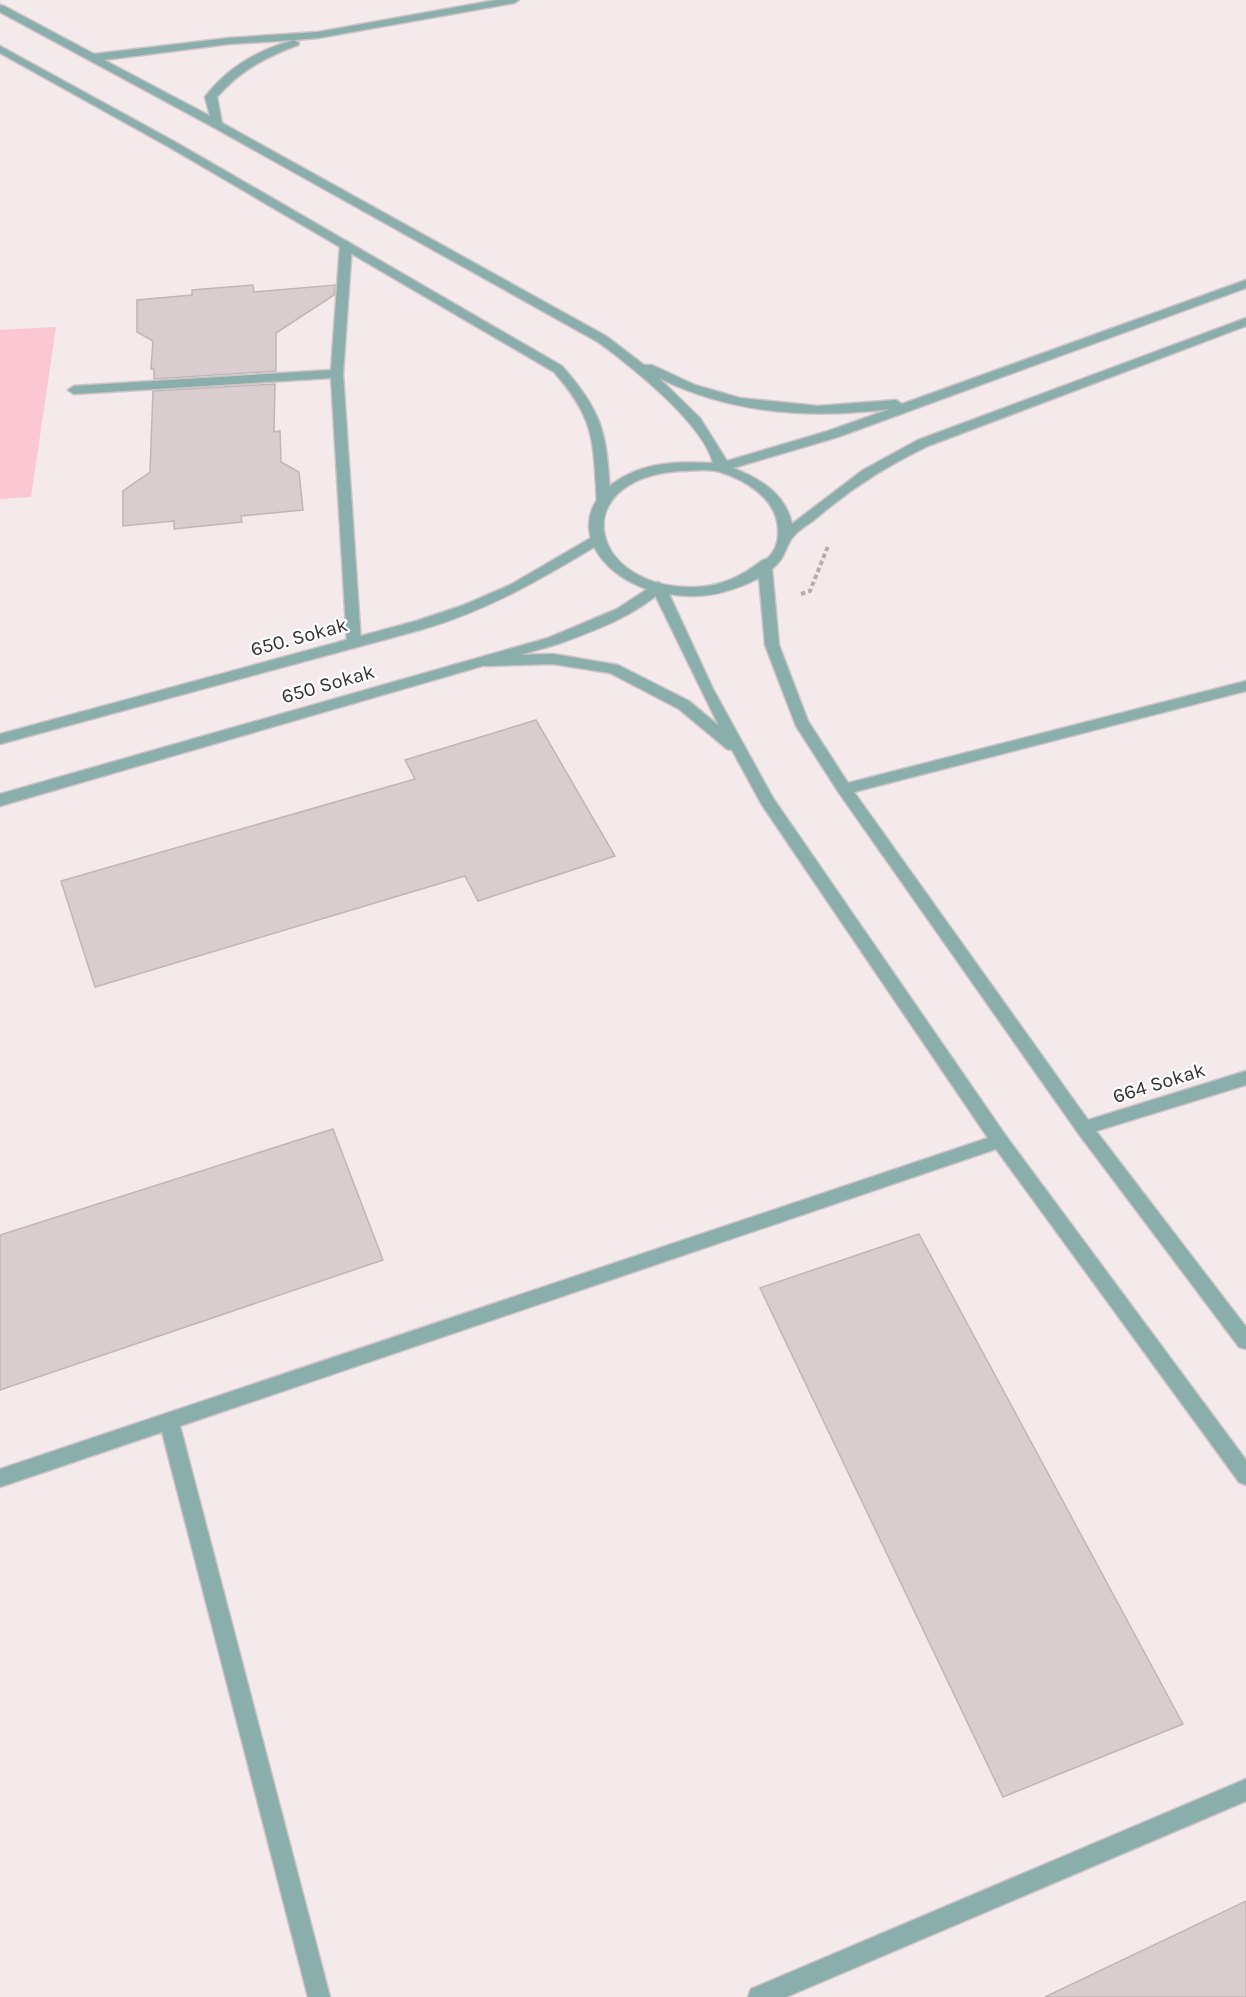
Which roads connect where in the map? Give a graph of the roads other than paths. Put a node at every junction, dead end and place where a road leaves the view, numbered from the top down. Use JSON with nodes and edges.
{"nodes":[{"id":1,"x":514,"y":0,"type":"edge"},
{"id":2,"x":0,"y":8,"type":"edge"},
{"id":3,"x":318,"y":34,"type":"junction"},
{"id":4,"x":0,"y":49,"type":"edge"},
{"id":5,"x":92,"y":58,"type":"junction"},
{"id":6,"x":217,"y":125,"type":"junction"},
{"id":7,"x":346,"y":244,"type":"junction"},
{"id":8,"x":1246,"y":284,"type":"edge"},
{"id":9,"x":1246,"y":322,"type":"edge"},
{"id":10,"x":631,"y":360,"type":"junction"},
{"id":11,"x":337,"y":374,"type":"junction"},
{"id":12,"x":74,"y":390,"type":"dead end"},
{"id":13,"x":936,"y":398,"type":"junction"},
{"id":14,"x":720,"y":467,"type":"junction"},
{"id":15,"x":604,"y":502,"type":"junction"},
{"id":16,"x":786,"y":536,"type":"junction"},
{"id":17,"x":596,"y":540,"type":"junction"},
{"id":18,"x":765,"y":565,"type":"junction"},
{"id":19,"x":658,"y":587,"type":"junction"},
{"id":20,"x":354,"y":643,"type":"junction"},
{"id":21,"x":484,"y":661,"type":"junction"},
{"id":22,"x":1246,"y":686,"type":"edge"},
{"id":23,"x":0,"y":739,"type":"edge"},
{"id":24,"x":741,"y":753,"type":"junction"},
{"id":25,"x":844,"y":789,"type":"junction"},
{"id":26,"x":0,"y":800,"type":"edge"},
{"id":27,"x":1246,"y":1078,"type":"edge"},
{"id":28,"x":1084,"y":1128,"type":"junction"},
{"id":29,"x":1000,"y":1141,"type":"junction"},
{"id":30,"x":1246,"y":1341,"type":"edge"},
{"id":31,"x":170,"y":1422,"type":"junction"},
{"id":32,"x":1246,"y":1476,"type":"edge"},
{"id":33,"x":0,"y":1478,"type":"edge"},
{"id":34,"x":1246,"y":1790,"type":"edge"},
{"id":35,"x":319,"y":1997,"type":"edge"},
{"id":36,"x":759,"y":1997,"type":"edge"}],
"edges":[{"from":1,"to":3,"type":"street"},
{"from":2,"to":5,"type":"street"},
{"from":3,"to":5,"type":"street"},
{"from":3,"to":6,"type":"street"},
{"from":4,"to":7,"type":"street"},
{"from":5,"to":6,"type":"street"},
{"from":6,"to":10,"type":"street"},
{"from":7,"to":11,"type":"street"},
{"from":7,"to":15,"type":"street"},
{"from":8,"to":13,"type":"street"},
{"from":9,"to":16,"type":"street"},
{"from":10,"to":13,"type":"street"},
{"from":10,"to":14,"type":"street"},
{"from":11,"to":12,"type":"street"},
{"from":11,"to":20,"type":"street"},
{"from":13,"to":14,"type":"street"},
{"from":14,"to":15,"type":"street"},
{"from":14,"to":16,"type":"street"},
{"from":15,"to":17,"type":"street"},
{"from":16,"to":18,"type":"street"},
{"from":17,"to":19,"type":"street"},
{"from":17,"to":20,"type":"street","name":"650. Sokak"},
{"from":18,"to":19,"type":"street"},
{"from":18,"to":25,"type":"street"},
{"from":19,"to":21,"type":"street","name":"650 Sokak"},
{"from":19,"to":24,"type":"street"},
{"from":20,"to":23,"type":"street","name":"650. Sokak"},
{"from":21,"to":24,"type":"street"},
{"from":21,"to":26,"type":"street","name":"650 Sokak"},
{"from":22,"to":25,"type":"street"},
{"from":24,"to":29,"type":"street"},
{"from":25,"to":28,"type":"street"},
{"from":27,"to":28,"type":"street","name":"664 Sokak"},
{"from":28,"to":30,"type":"street"},
{"from":29,"to":31,"type":"street"},
{"from":29,"to":32,"type":"street"},
{"from":31,"to":33,"type":"street"},
{"from":31,"to":35,"type":"street"},
{"from":34,"to":36,"type":"street"}]}
